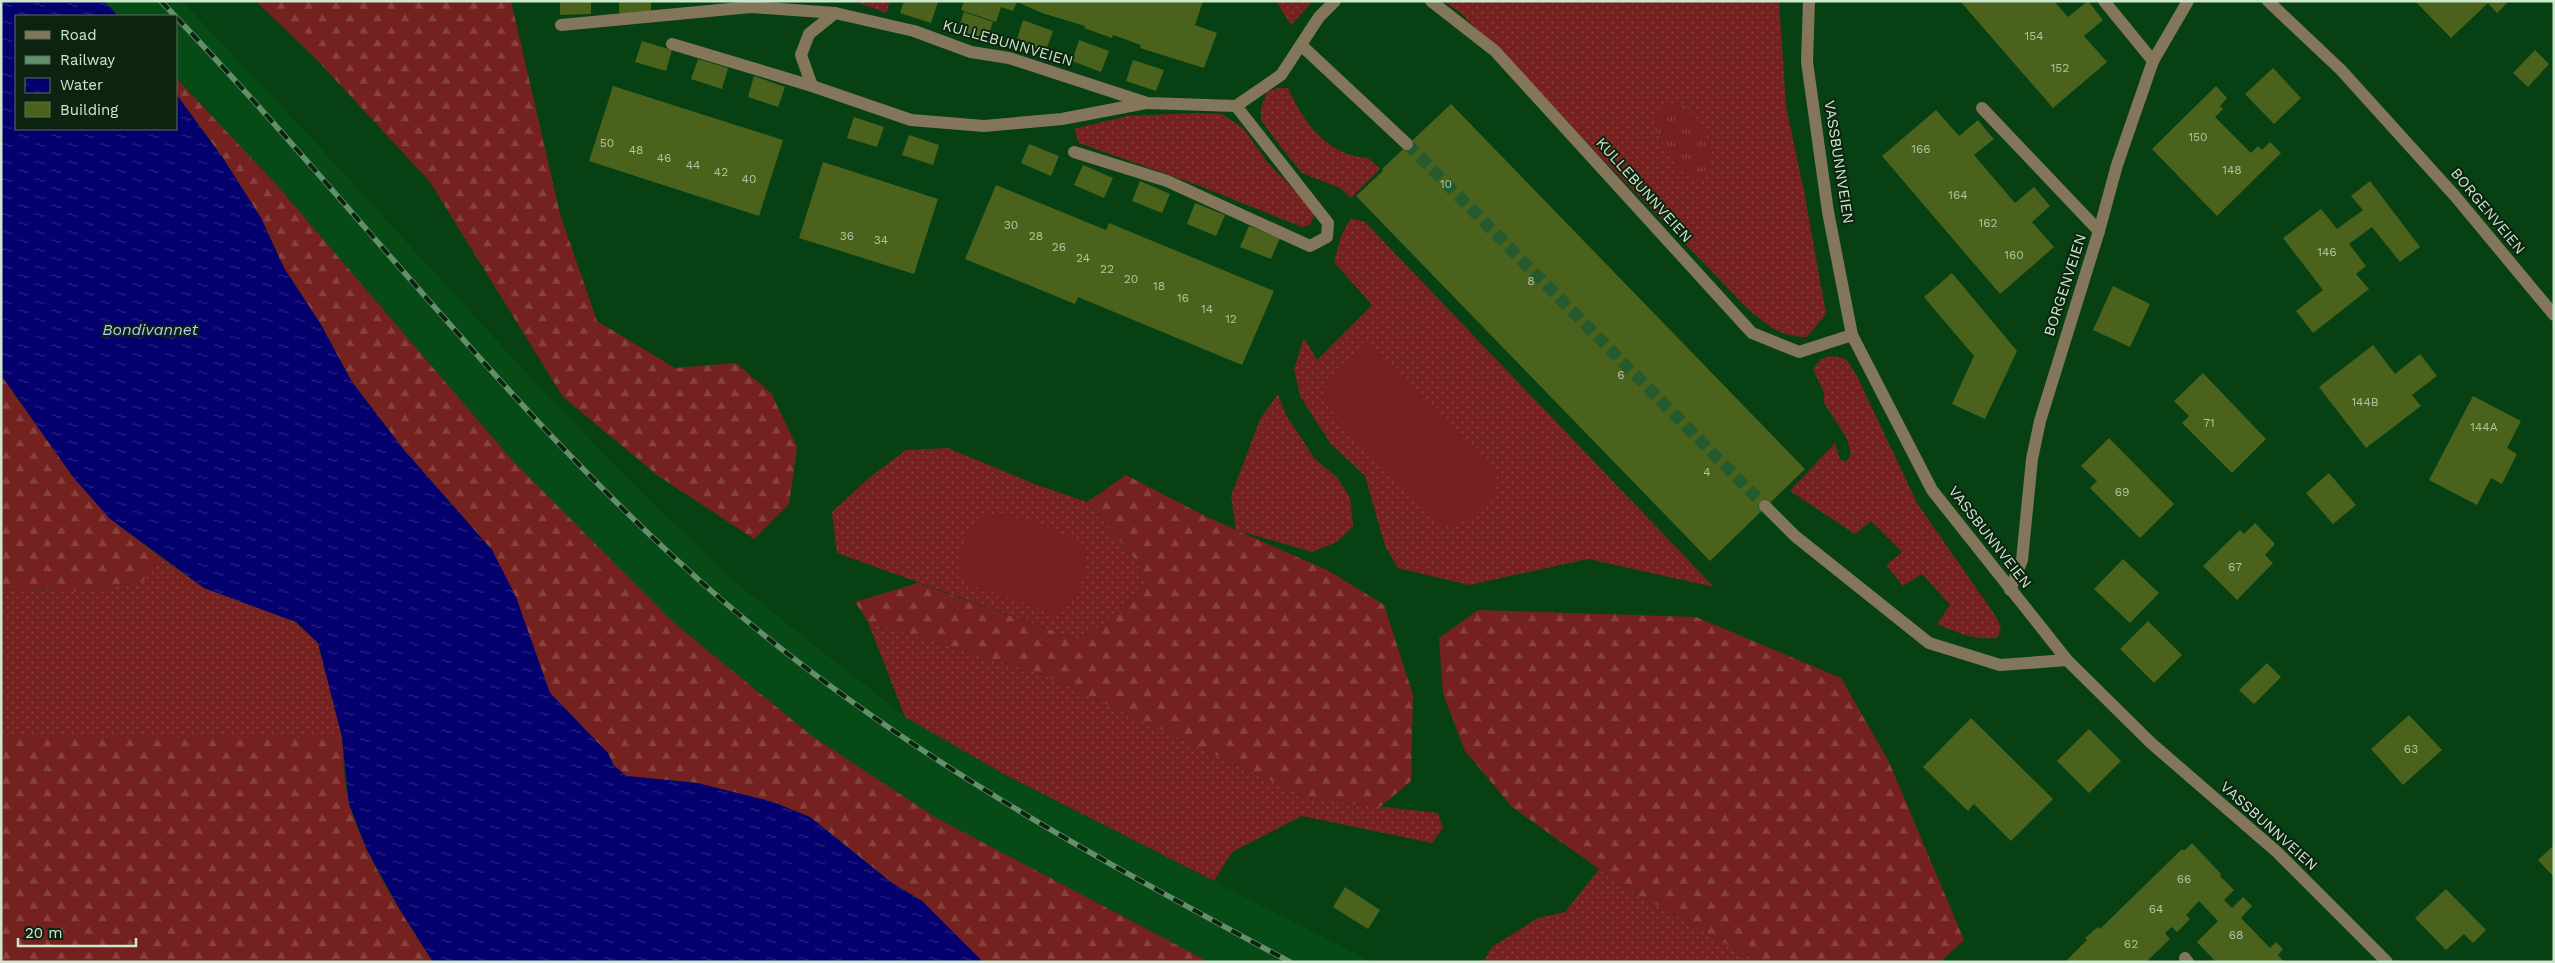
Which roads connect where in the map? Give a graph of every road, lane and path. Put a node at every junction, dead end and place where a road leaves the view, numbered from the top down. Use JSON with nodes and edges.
{"nodes":[{"id":1,"x":1335,"y":1,"type":"edge"},
{"id":2,"x":1431,"y":1,"type":"edge"},
{"id":3,"x":1809,"y":1,"type":"edge"},
{"id":4,"x":2104,"y":1,"type":"edge"},
{"id":5,"x":2188,"y":1,"type":"edge"},
{"id":6,"x":2268,"y":1,"type":"edge"},
{"id":7,"x":835,"y":13,"type":"junction"},
{"id":8,"x":561,"y":25,"type":"dead end"},
{"id":9,"x":672,"y":44,"type":"dead end"},
{"id":10,"x":1301,"y":45,"type":"junction"},
{"id":11,"x":2153,"y":61,"type":"junction"},
{"id":12,"x":812,"y":86,"type":"junction"},
{"id":13,"x":1147,"y":103,"type":"junction"},
{"id":14,"x":1236,"y":106,"type":"junction"},
{"id":15,"x":1982,"y":108,"type":"dead end"},
{"id":16,"x":1407,"y":144,"type":"tunnel mouth"},
{"id":17,"x":1074,"y":152,"type":"dead end"},
{"id":18,"x":2099,"y":232,"type":"junction"},
{"id":19,"x":2554,"y":315,"type":"edge"},
{"id":20,"x":1852,"y":335,"type":"junction"},
{"id":21,"x":1765,"y":506,"type":"tunnel mouth"},
{"id":22,"x":2010,"y":590,"type":"junction"},
{"id":23,"x":2068,"y":660,"type":"junction"},
{"id":24,"x":2388,"y":962,"type":"edge"}],
"edges":[{"from":1,"to":10,"type":"street"},
{"from":2,"to":20,"type":"street","name":"KULLEBUNNVEIEN"},
{"from":3,"to":20,"type":"street","name":"VASSBUNNVEIEN"},
{"from":4,"to":11,"type":"street"},
{"from":5,"to":11,"type":"street","name":"BORGENVEIEN"},
{"from":6,"to":19,"type":"street","name":"BORGENVEIEN"},
{"from":7,"to":8,"type":"street","name":"KULLEBUNNVEIEN"},
{"from":7,"to":12,"type":"street"},
{"from":7,"to":13,"type":"street","name":"KULLEBUNNVEIEN"},
{"from":9,"to":12,"type":"street","name":"KULLEBUNNVEIEN"},
{"from":10,"to":14,"type":"street"},
{"from":10,"to":16,"type":"street"},
{"from":11,"to":18,"type":"street","name":"BORGENVEIEN"},
{"from":12,"to":13,"type":"street","name":"KULLEBUNNVEIEN"},
{"from":13,"to":14,"type":"street","name":"KULLEBUNNVEIEN"},
{"from":14,"to":17,"type":"street"},
{"from":15,"to":18,"type":"street"},
{"from":18,"to":22,"type":"street","name":"BORGENVEIEN"},
{"from":20,"to":22,"type":"street","name":"VASSBUNNVEIEN"},
{"from":21,"to":23,"type":"street"},
{"from":22,"to":23,"type":"street","name":"VASSBUNNVEIEN"},
{"from":23,"to":24,"type":"street","name":"VASSBUNNVEIEN"}]}
